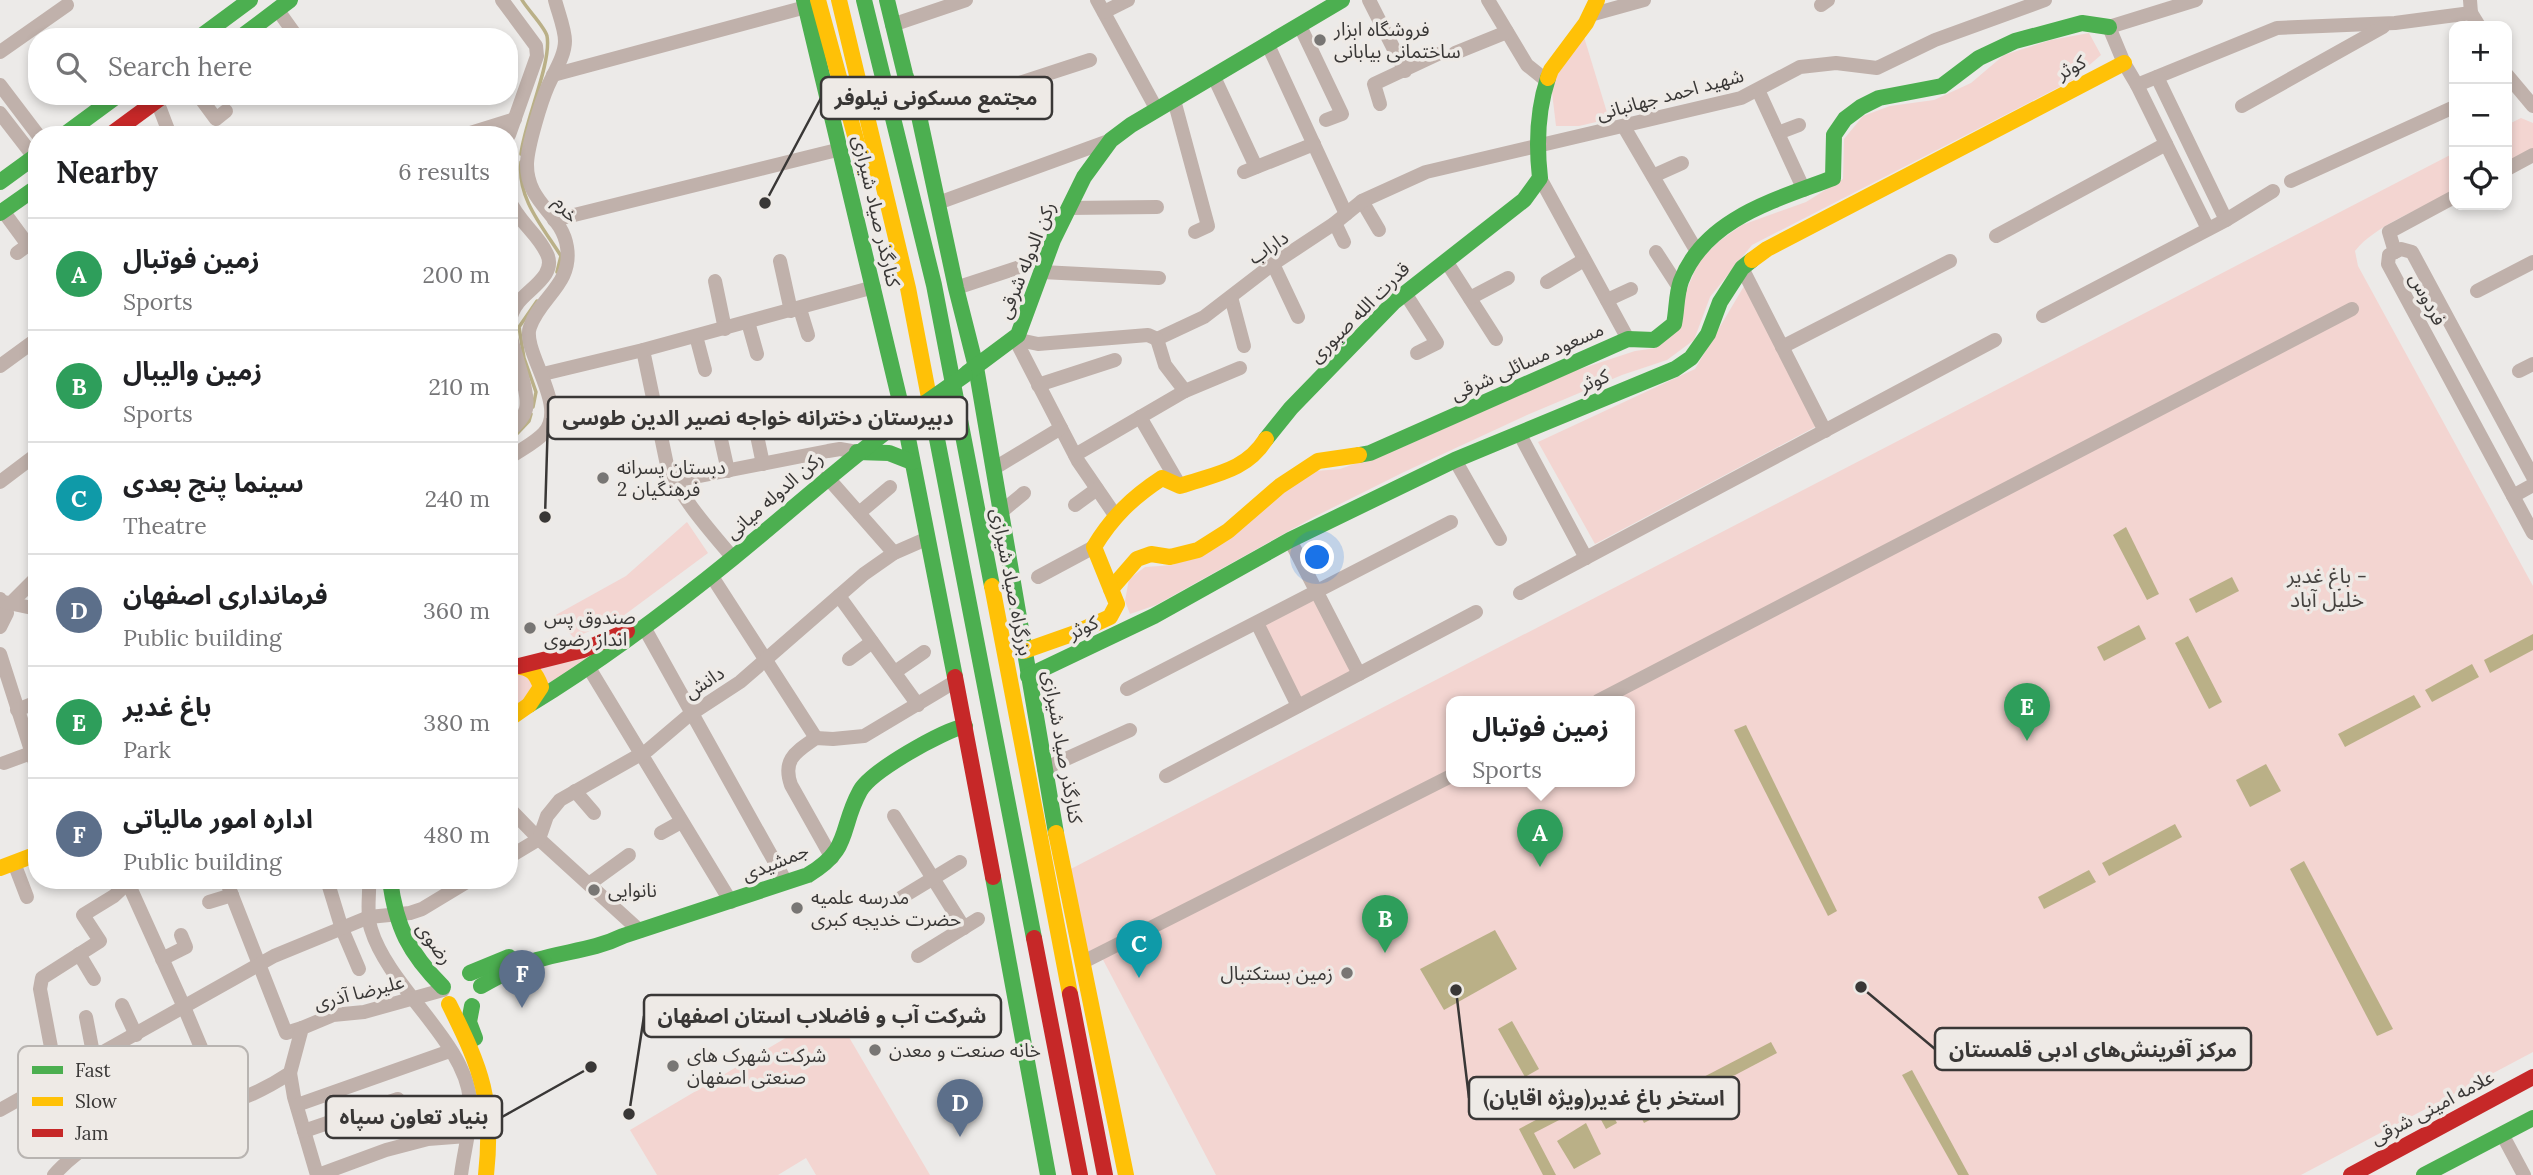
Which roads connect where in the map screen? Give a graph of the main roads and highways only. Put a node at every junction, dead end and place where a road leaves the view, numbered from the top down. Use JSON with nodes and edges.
{"nodes":[{"id":1,"x":250,"y":0,"type":"edge"},
{"id":2,"x":839,"y":0,"type":"edge"},
{"id":3,"x":864,"y":0,"type":"edge"},
{"id":4,"x":879,"y":0,"type":"edge"},
{"id":5,"x":887,"y":0,"type":"edge"},
{"id":6,"x":1342,"y":0,"type":"edge"},
{"id":7,"x":1597,"y":0,"type":"edge"},
{"id":8,"x":810,"y":2,"type":"edge"},
{"id":9,"x":283,"y":5,"type":"edge"},
{"id":10,"x":2109,"y":27,"type":"road end"},
{"id":11,"x":212,"y":28,"type":"edge"},
{"id":12,"x":253,"y":28,"type":"edge"},
{"id":13,"x":2124,"y":62,"type":"road end"},
{"id":14,"x":105,"y":105,"type":"edge"},
{"id":15,"x":152,"y":105,"type":"edge"},
{"id":16,"x":76,"y":126,"type":"edge"},
{"id":17,"x":122,"y":126,"type":"edge"},
{"id":18,"x":28,"y":161,"type":"edge"},
{"id":19,"x":0,"y":182,"type":"edge"},
{"id":20,"x":28,"y":193,"type":"edge"},
{"id":21,"x":1,"y":212,"type":"edge"},
{"id":22,"x":934,"y":285,"type":"junction"},
{"id":23,"x":908,"y":288,"type":"junction"},
{"id":24,"x":970,"y":371,"type":"junction"},
{"id":25,"x":908,"y":416,"type":"junction"},
{"id":26,"x":857,"y":452,"type":"junction"},
{"id":27,"x":912,"y":462,"type":"junction"},
{"id":28,"x":1111,"y":589,"type":"junction"},
{"id":29,"x":666,"y":612,"type":"junction"},
{"id":30,"x":1024,"y":651,"type":"junction"},
{"id":31,"x":568,"y":654,"type":"junction"},
{"id":32,"x":518,"y":666,"type":"edge"},
{"id":33,"x":518,"y":667,"type":"edge"},
{"id":34,"x":583,"y":672,"type":"junction"},
{"id":35,"x":1028,"y":676,"type":"junction"},
{"id":36,"x":529,"y":705,"type":"junction"},
{"id":37,"x":518,"y":713,"type":"edge"},
{"id":38,"x":965,"y":726,"type":"junction"},
{"id":39,"x":28,"y":857,"type":"edge"},
{"id":40,"x":7,"y":865,"type":"edge"},
{"id":41,"x":392,"y":889,"type":"edge"},
{"id":42,"x":556,"y":951,"type":"junction"},
{"id":43,"x":470,"y":972,"type":"junction"},
{"id":44,"x":481,"y":986,"type":"junction"},
{"id":45,"x":445,"y":994,"type":"junction"},
{"id":46,"x":471,"y":1006,"type":"junction"},
{"id":47,"x":2533,"y":1077,"type":"edge"},
{"id":48,"x":1069,"y":1118,"type":"junction"},
{"id":49,"x":2533,"y":1118,"type":"edge"},
{"id":50,"x":1099,"y":1142,"type":"junction"},
{"id":51,"x":486,"y":1175,"type":"edge"},
{"id":52,"x":493,"y":1175,"type":"edge"},
{"id":53,"x":1048,"y":1175,"type":"edge"},
{"id":54,"x":1070,"y":1175,"type":"edge"},
{"id":55,"x":1080,"y":1175,"type":"edge"},
{"id":56,"x":1105,"y":1175,"type":"edge"},
{"id":57,"x":1111,"y":1175,"type":"edge"},
{"id":58,"x":1126,"y":1175,"type":"edge"},
{"id":59,"x":2351,"y":1175,"type":"edge"},
{"id":60,"x":2424,"y":1175,"type":"edge"}],
"edges":[{"from":1,"to":11,"type":"main road"},
{"from":2,"to":23,"type":"main road"},
{"from":3,"to":22,"type":"main road","name":"بزرگراه صیاد شیرازی"},
{"from":4,"to":22,"type":"main road"},
{"from":5,"to":24,"type":"main road","name":"کنارگذر صیاد شیرازی"},
{"from":6,"to":24,"type":"main road","name":"رکن الدوله شرقی"},
{"from":7,"to":28,"type":"main road","name":"قدرت الله صبوری"},
{"from":8,"to":23,"type":"main road"},
{"from":8,"to":25,"type":"main road","name":"کنارگذر صیاد شیرازی"},
{"from":9,"to":12,"type":"main road"},
{"from":10,"to":28,"type":"main road","name":"مسعود مسائلی شرقی"},
{"from":13,"to":35,"type":"main road","name":"کوثر"},
{"from":14,"to":16,"type":"main road"},
{"from":15,"to":17,"type":"main road"},
{"from":18,"to":19,"type":"main road"},
{"from":20,"to":21,"type":"main road"},
{"from":22,"to":50,"type":"main road","name":"بزرگراه صیاد شیرازی"},
{"from":23,"to":48,"type":"main road"},
{"from":24,"to":25,"type":"main road","name":"رکن الدوله شرقی","bridge":true},
{"from":24,"to":30,"type":"main road","name":"کنارگذر صیاد شیرازی"},
{"from":25,"to":26,"type":"main road","name":"رکن الدوله میانی"},
{"from":25,"to":27,"type":"main road","name":"کنارگذر صیاد شیرازی"},
{"from":26,"to":27,"type":"main road"},
{"from":26,"to":29,"type":"main road","name":"رکن الدوله میانی"},
{"from":27,"to":38,"type":"main road","name":"کنارگذر صیاد شیرازی"},
{"from":28,"to":30,"type":"main road"},
{"from":29,"to":31,"type":"main road","name":"رکن الدوله میانی"},
{"from":29,"to":34,"type":"main road","name":"رکن الدوله میانی"},
{"from":30,"to":35,"type":"main road","name":"کنارگذر صیاد شیرازی"},
{"from":31,"to":32,"type":"main road","name":"رکن الدوله میانی"},
{"from":31,"to":34,"type":"main road"},
{"from":33,"to":36,"type":"main road"},
{"from":34,"to":36,"type":"main road","name":"رکن الدوله میانی"},
{"from":35,"to":58,"type":"main road","name":"کنارگذر صیاد شیرازی"},
{"from":36,"to":37,"type":"main road","name":"رکن الدوله میانی"},
{"from":38,"to":42,"type":"main road","name":"جمشیدی"},
{"from":38,"to":53,"type":"main road","name":"کنارگذر صیاد شیرازی"},
{"from":39,"to":40,"type":"main road"},
{"from":41,"to":45,"type":"main road","name":"رضوی"},
{"from":42,"to":43,"type":"main road"},
{"from":42,"to":44,"type":"main road"},
{"from":43,"to":44,"type":"main road"},
{"from":43,"to":45,"type":"main road"},
{"from":44,"to":46,"type":"main road"},
{"from":45,"to":46,"type":"main road"},
{"from":45,"to":51,"type":"main road"},
{"from":46,"to":52,"type":"main road"},
{"from":47,"to":59,"type":"main road","name":"علامه امینی شرقی"},
{"from":48,"to":54,"type":"main road"},
{"from":48,"to":55,"type":"main road"},
{"from":49,"to":60,"type":"main road"},
{"from":50,"to":56,"type":"main road","name":"بزرگراه صیاد شیرازی"},
{"from":50,"to":57,"type":"main road"}]}
